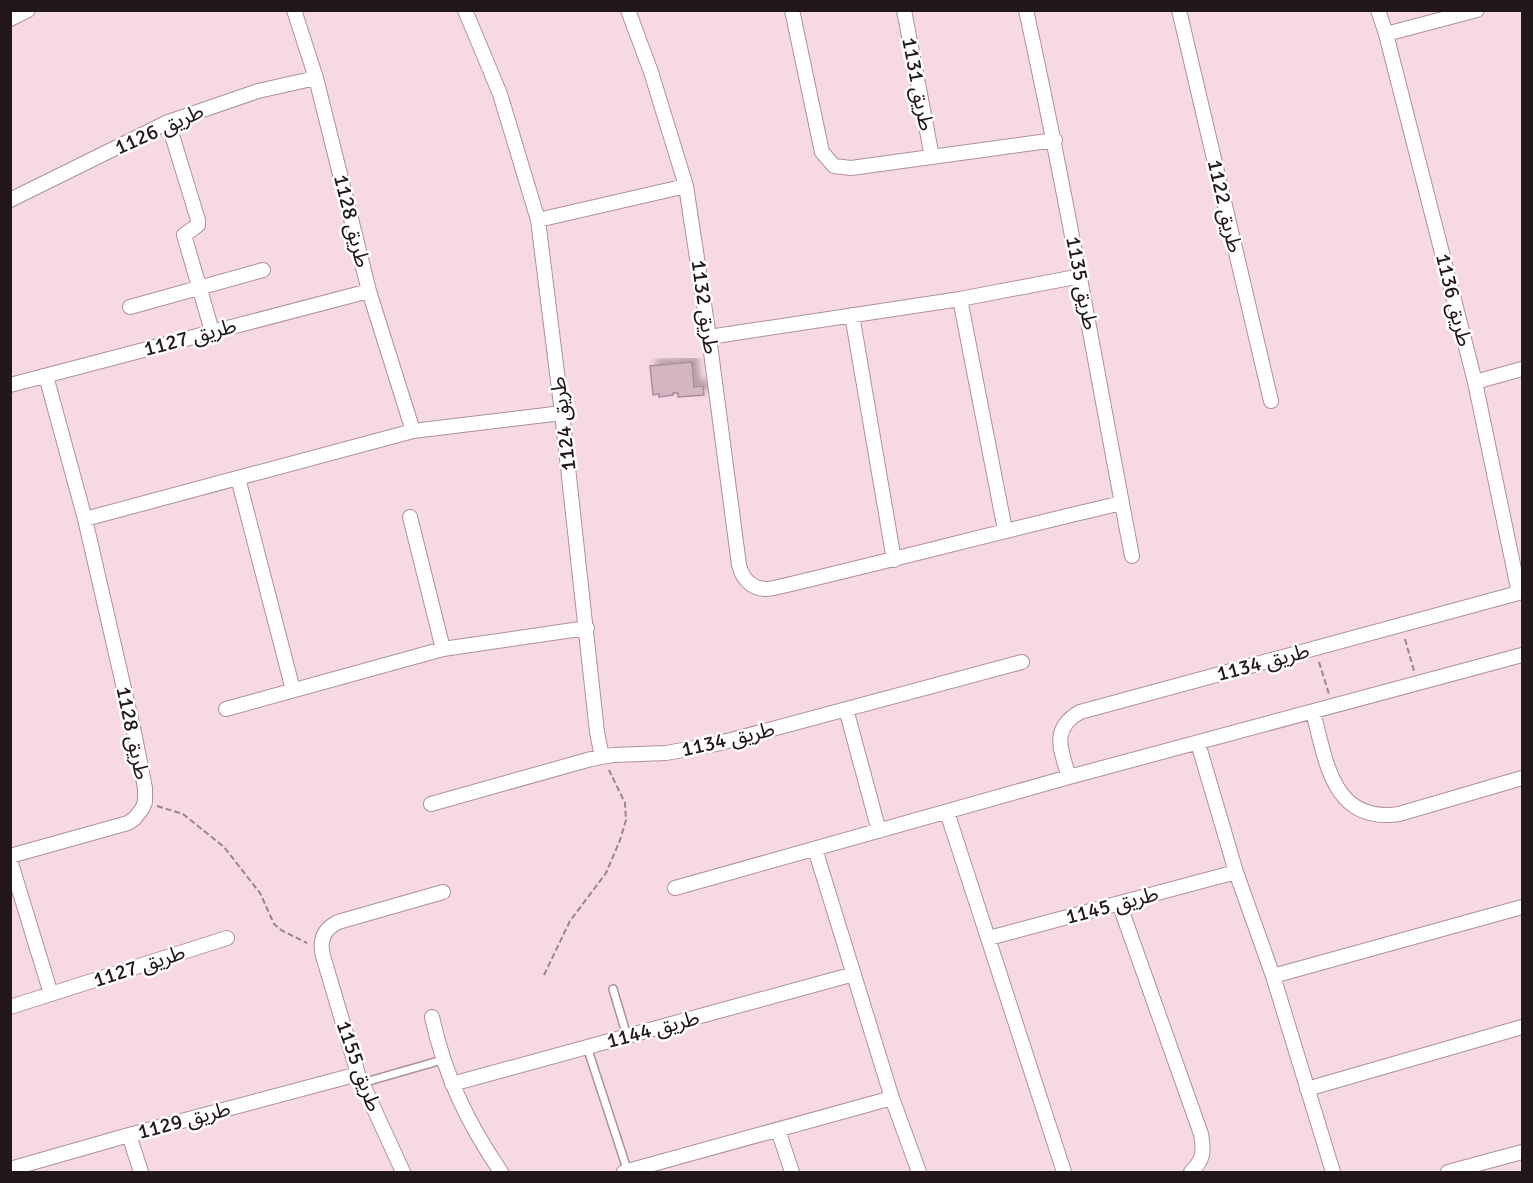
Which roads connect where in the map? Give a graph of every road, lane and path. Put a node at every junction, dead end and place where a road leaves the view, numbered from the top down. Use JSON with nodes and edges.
{"nodes":[{"id":1,"x":28,"y":10,"type":"edge"},
{"id":2,"x":294,"y":10,"type":"edge"},
{"id":3,"x":465,"y":10,"type":"edge"},
{"id":4,"x":628,"y":10,"type":"edge"},
{"id":5,"x":792,"y":10,"type":"edge"},
{"id":6,"x":904,"y":10,"type":"edge"},
{"id":7,"x":1026,"y":10,"type":"edge"},
{"id":8,"x":1179,"y":10,"type":"edge"},
{"id":9,"x":1378,"y":10,"type":"edge"},
{"id":10,"x":1477,"y":10,"type":"edge"},
{"id":11,"x":10,"y":19,"type":"edge"},
{"id":12,"x":1386,"y":34,"type":"junction"},
{"id":13,"x":316,"y":78,"type":"junction"},
{"id":14,"x":168,"y":122,"type":"junction"},
{"id":15,"x":1055,"y":140,"type":"junction"},
{"id":16,"x":932,"y":157,"type":"junction"},
{"id":17,"x":686,"y":186,"type":"junction"},
{"id":18,"x":10,"y":200,"type":"edge"},
{"id":19,"x":538,"y":220,"type":"junction"},
{"id":20,"x":263,"y":270,"type":"dead end"},
{"id":21,"x":1081,"y":276,"type":"junction"},
{"id":22,"x":199,"y":288,"type":"junction"},
{"id":23,"x":369,"y":291,"type":"junction"},
{"id":24,"x":960,"y":299,"type":"junction"},
{"id":25,"x":130,"y":307,"type":"dead end"},
{"id":26,"x":852,"y":315,"type":"junction"},
{"id":27,"x":212,"y":331,"type":"junction"},
{"id":28,"x":709,"y":337,"type":"junction"},
{"id":29,"x":1522,"y":369,"type":"edge"},
{"id":30,"x":46,"y":376,"type":"junction"},
{"id":31,"x":1475,"y":382,"type":"junction"},
{"id":32,"x":10,"y":385,"type":"edge"},
{"id":33,"x":1271,"y":401,"type":"dead end"},
{"id":34,"x":562,"y":413,"type":"junction"},
{"id":35,"x":413,"y":431,"type":"junction"},
{"id":36,"x":238,"y":478,"type":"junction"},
{"id":37,"x":1122,"y":502,"type":"junction"},
{"id":38,"x":410,"y":518,"type":"dead end"},
{"id":39,"x":85,"y":519,"type":"junction"},
{"id":40,"x":1005,"y":530,"type":"junction"},
{"id":41,"x":1132,"y":556,"type":"dead end"},
{"id":42,"x":894,"y":561,"type":"junction"},
{"id":43,"x":1521,"y":592,"type":"edge"},
{"id":44,"x":1401,"y":625,"type":"junction"},
{"id":45,"x":587,"y":628,"type":"junction"},
{"id":46,"x":1315,"y":648,"type":"junction"},
{"id":47,"x":443,"y":649,"type":"junction"},
{"id":48,"x":1522,"y":655,"type":"edge"},
{"id":49,"x":1022,"y":662,"type":"dead end"},
{"id":50,"x":1418,"y":684,"type":"junction"},
{"id":51,"x":293,"y":690,"type":"junction"},
{"id":52,"x":1333,"y":706,"type":"junction"},
{"id":53,"x":226,"y":709,"type":"dead end"},
{"id":54,"x":846,"y":709,"type":"junction"},
{"id":55,"x":1312,"y":712,"type":"junction"},
{"id":56,"x":1198,"y":743,"type":"junction"},
{"id":57,"x":602,"y":757,"type":"junction"},
{"id":58,"x":1069,"y":777,"type":"junction"},
{"id":59,"x":1522,"y":778,"type":"edge"},
{"id":60,"x":145,"y":802,"type":"junction"},
{"id":61,"x":431,"y":804,"type":"dead end"},
{"id":62,"x":947,"y":812,"type":"junction"},
{"id":63,"x":879,"y":831,"type":"junction"},
{"id":64,"x":814,"y":849,"type":"junction"},
{"id":65,"x":10,"y":858,"type":"edge"},
{"id":66,"x":1236,"y":872,"type":"junction"},
{"id":67,"x":675,"y":888,"type":"dead end"},
{"id":68,"x":443,"y":892,"type":"dead end"},
{"id":69,"x":1119,"y":903,"type":"junction"},
{"id":70,"x":1522,"y":907,"type":"edge"},
{"id":71,"x":226,"y":938,"type":"dead end"},
{"id":72,"x":989,"y":938,"type":"junction"},
{"id":73,"x":322,"y":952,"type":"junction"},
{"id":74,"x":854,"y":974,"type":"junction"},
{"id":75,"x":544,"y":975,"type":"dead end"},
{"id":76,"x":1273,"y":976,"type":"junction"},
{"id":77,"x":613,"y":989,"type":"dead end"},
{"id":78,"x":51,"y":994,"type":"junction"},
{"id":79,"x":10,"y":1006,"type":"edge"},
{"id":80,"x":432,"y":1017,"type":"dead end"},
{"id":81,"x":1522,"y":1028,"type":"edge"},
{"id":82,"x":627,"y":1036,"type":"junction"},
{"id":83,"x":587,"y":1047,"type":"junction"},
{"id":84,"x":442,"y":1060,"type":"junction"},
{"id":85,"x":360,"y":1078,"type":"junction"},
{"id":86,"x":452,"y":1084,"type":"junction"},
{"id":87,"x":1307,"y":1089,"type":"junction"},
{"id":88,"x":892,"y":1098,"type":"junction"},
{"id":89,"x":778,"y":1130,"type":"junction"},
{"id":90,"x":129,"y":1135,"type":"junction"},
{"id":91,"x":1522,"y":1152,"type":"edge"},
{"id":92,"x":10,"y":1169,"type":"edge"},
{"id":93,"x":626,"y":1172,"type":"edge"},
{"id":94,"x":141,"y":1173,"type":"edge"},
{"id":95,"x":403,"y":1173,"type":"edge"},
{"id":96,"x":501,"y":1173,"type":"edge"},
{"id":97,"x":792,"y":1173,"type":"edge"},
{"id":98,"x":919,"y":1173,"type":"edge"},
{"id":99,"x":1064,"y":1173,"type":"edge"},
{"id":100,"x":1191,"y":1173,"type":"edge"},
{"id":101,"x":1333,"y":1173,"type":"edge"},
{"id":102,"x":1448,"y":1173,"type":"edge"}],
"edges":[{"from":1,"to":11,"type":"street"},
{"from":2,"to":13,"type":"street","name":"طريق 1128"},
{"from":3,"to":19,"type":"street","name":"طريق 1124"},
{"from":4,"to":17,"type":"street","name":"طريق 1132"},
{"from":5,"to":16,"type":"street","name":"طريق 1131"},
{"from":6,"to":16,"type":"street","name":"طريق 1131"},
{"from":7,"to":15,"type":"street","name":"طريق 1135"},
{"from":8,"to":33,"type":"street","name":"طريق 1122"},
{"from":9,"to":12,"type":"street","name":"طريق 1136"},
{"from":10,"to":12,"type":"street"},
{"from":12,"to":31,"type":"street","name":"طريق 1136"},
{"from":13,"to":14,"type":"street","name":"طريق 1126"},
{"from":13,"to":23,"type":"street","name":"طريق 1128"},
{"from":14,"to":18,"type":"street","name":"طريق 1126"},
{"from":14,"to":22,"type":"street"},
{"from":15,"to":16,"type":"street","name":"طريق 1131"},
{"from":15,"to":21,"type":"street","name":"طريق 1135"},
{"from":17,"to":19,"type":"street"},
{"from":17,"to":28,"type":"street","name":"طريق 1132"},
{"from":19,"to":34,"type":"street","name":"طريق 1124"},
{"from":20,"to":22,"type":"street"},
{"from":21,"to":24,"type":"street"},
{"from":21,"to":37,"type":"street","name":"طريق 1135"},
{"from":22,"to":25,"type":"street"},
{"from":22,"to":27,"type":"street"},
{"from":23,"to":27,"type":"street","name":"طريق 1127"},
{"from":23,"to":35,"type":"street","name":"طريق 1128"},
{"from":24,"to":26,"type":"street"},
{"from":24,"to":40,"type":"street"},
{"from":26,"to":28,"type":"street"},
{"from":26,"to":42,"type":"street"},
{"from":27,"to":30,"type":"street","name":"طريق 1127"},
{"from":28,"to":42,"type":"street","name":"طريق 1132"},
{"from":29,"to":31,"type":"street"},
{"from":30,"to":32,"type":"street","name":"طريق 1127"},
{"from":30,"to":39,"type":"street","name":"طريق 1128"},
{"from":31,"to":43,"type":"street","name":"طريق 1136"},
{"from":34,"to":35,"type":"street"},
{"from":34,"to":45,"type":"street","name":"طريق 1124"},
{"from":35,"to":36,"type":"street"},
{"from":36,"to":39,"type":"street"},
{"from":36,"to":51,"type":"street"},
{"from":37,"to":40,"type":"street"},
{"from":37,"to":41,"type":"street","name":"طريق 1135"},
{"from":38,"to":47,"type":"street"},
{"from":39,"to":60,"type":"street","name":"طريق 1128"},
{"from":40,"to":42,"type":"street"},
{"from":43,"to":44,"type":"street","name":"طريق 1134"},
{"from":44,"to":46,"type":"street","name":"طريق 1134"},
{"from":44,"to":50,"type":"path"},
{"from":45,"to":47,"type":"street"},
{"from":45,"to":57,"type":"street","name":"طريق 1124"},
{"from":46,"to":52,"type":"path"},
{"from":46,"to":58,"type":"street","name":"طريق 1134"},
{"from":47,"to":51,"type":"street"},
{"from":48,"to":50,"type":"street"},
{"from":49,"to":54,"type":"street","name":"طريق 1134"},
{"from":50,"to":52,"type":"street"},
{"from":51,"to":53,"type":"street"},
{"from":52,"to":55,"type":"street"},
{"from":54,"to":57,"type":"street","name":"طريق 1134"},
{"from":54,"to":63,"type":"street"},
{"from":55,"to":56,"type":"street"},
{"from":55,"to":59,"type":"street"},
{"from":56,"to":58,"type":"street"},
{"from":56,"to":66,"type":"street"},
{"from":57,"to":61,"type":"street","name":"طريق 1134"},
{"from":57,"to":75,"type":"path"},
{"from":58,"to":62,"type":"street"},
{"from":60,"to":65,"type":"street","name":"طريق 1128"},
{"from":60,"to":73,"type":"path"},
{"from":62,"to":63,"type":"street"},
{"from":62,"to":72,"type":"street"},
{"from":63,"to":64,"type":"street"},
{"from":64,"to":67,"type":"street"},
{"from":64,"to":74,"type":"street"},
{"from":65,"to":78,"type":"street"},
{"from":66,"to":69,"type":"street","name":"طريق 1145"},
{"from":66,"to":76,"type":"street"},
{"from":68,"to":73,"type":"street"},
{"from":69,"to":72,"type":"street","name":"طريق 1145"},
{"from":69,"to":100,"type":"street"},
{"from":70,"to":76,"type":"street"},
{"from":71,"to":78,"type":"street","name":"طريق 1127"},
{"from":72,"to":99,"type":"street"},
{"from":73,"to":85,"type":"street","name":"طريق 1155"},
{"from":74,"to":82,"type":"street","name":"طريق 1144"},
{"from":74,"to":88,"type":"street"},
{"from":76,"to":87,"type":"street"},
{"from":77,"to":82,"type":"lane"},
{"from":78,"to":79,"type":"street","name":"طريق 1127"},
{"from":80,"to":84,"type":"street"},
{"from":81,"to":87,"type":"street"},
{"from":82,"to":83,"type":"street","name":"طريق 1144"},
{"from":83,"to":86,"type":"street","name":"طريق 1144"},
{"from":83,"to":93,"type":"lane"},
{"from":84,"to":85,"type":"lane"},
{"from":84,"to":86,"type":"street"},
{"from":85,"to":90,"type":"street","name":"طريق 1129"},
{"from":85,"to":95,"type":"street","name":"طريق 1155"},
{"from":86,"to":96,"type":"street"},
{"from":87,"to":101,"type":"street"},
{"from":88,"to":89,"type":"street"},
{"from":88,"to":98,"type":"street"},
{"from":89,"to":93,"type":"street"},
{"from":89,"to":97,"type":"street"},
{"from":90,"to":92,"type":"street","name":"طريق 1129"},
{"from":90,"to":94,"type":"street"},
{"from":91,"to":102,"type":"street"}]}
